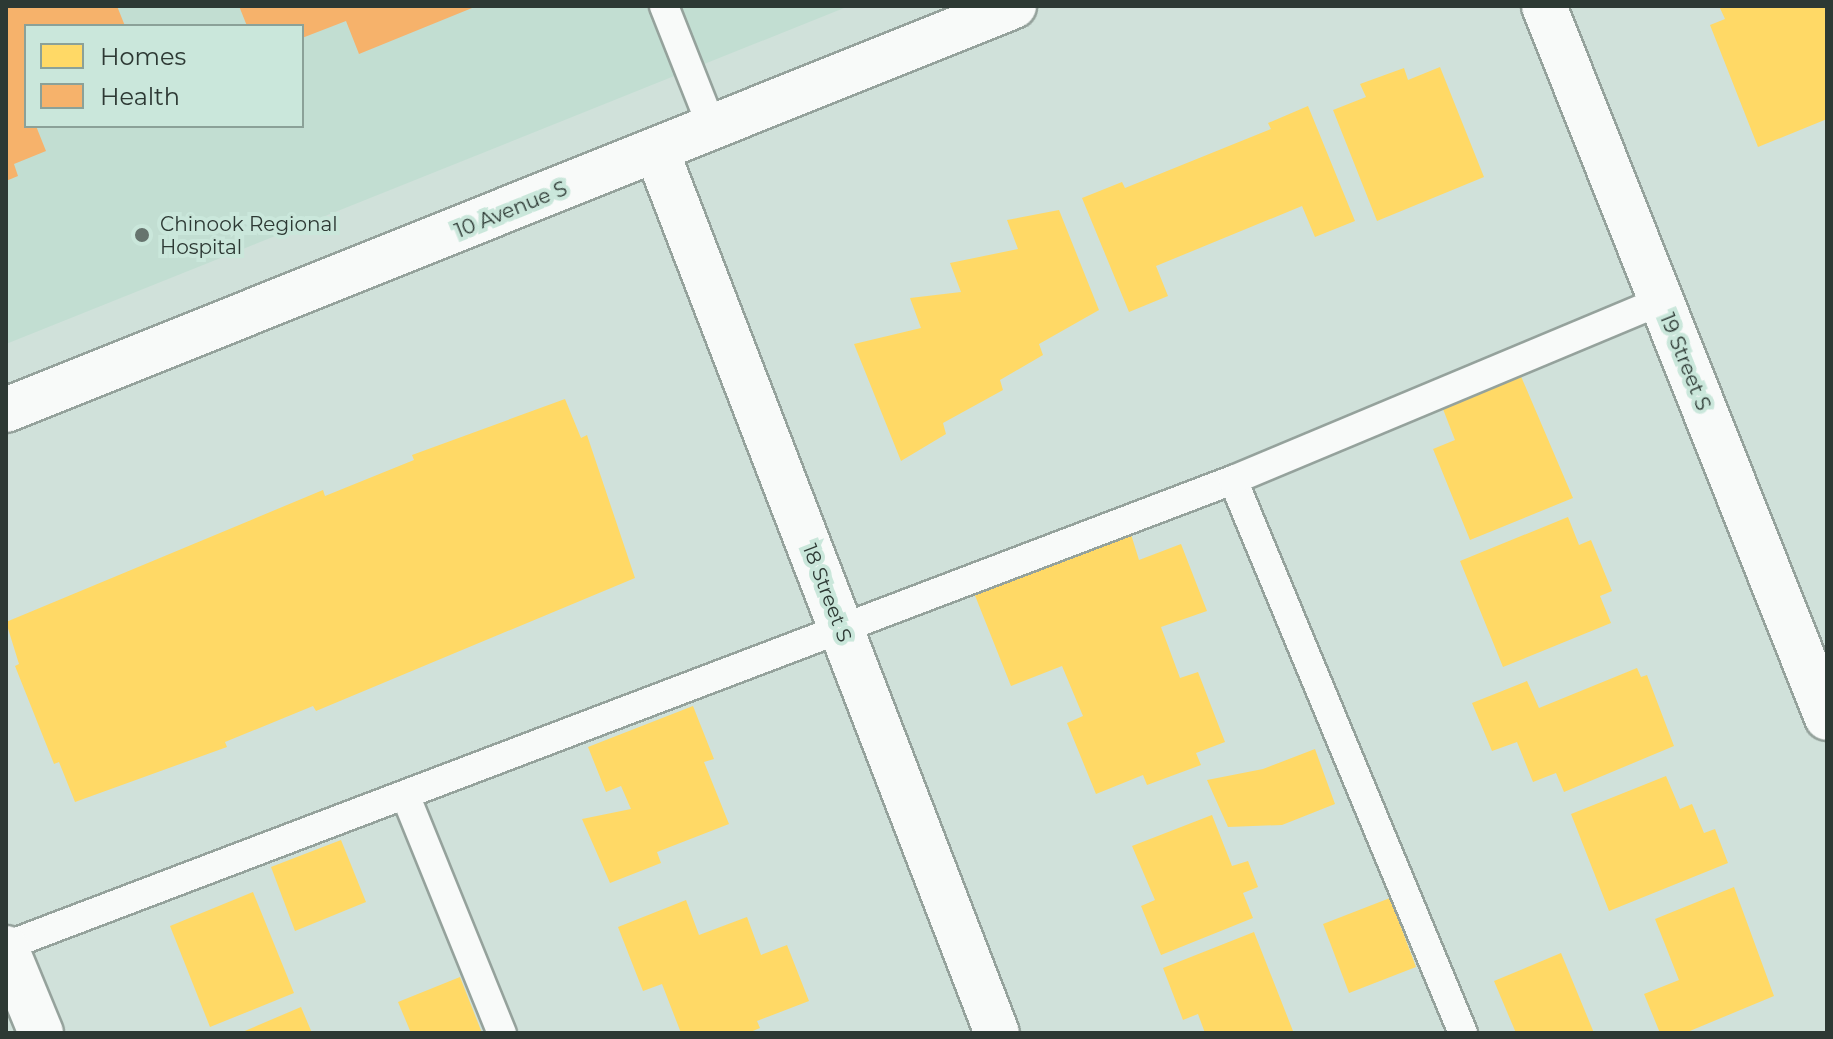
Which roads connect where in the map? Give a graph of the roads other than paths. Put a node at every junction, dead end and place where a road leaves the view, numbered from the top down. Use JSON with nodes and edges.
{"nodes":[{"id":1,"x":664,"y":6,"type":"edge"},
{"id":2,"x":1014,"y":6,"type":"edge"},
{"id":3,"x":1544,"y":6,"type":"edge"},
{"id":4,"x":713,"y":130,"type":"junction"},
{"id":5,"x":657,"y":152,"type":"junction"},
{"id":6,"x":1661,"y":301,"type":"junction"},
{"id":7,"x":6,"y":410,"type":"edge"},
{"id":8,"x":1233,"y":480,"type":"junction"},
{"id":9,"x":840,"y":627,"type":"junction"},
{"id":10,"x":1827,"y":718,"type":"edge"},
{"id":11,"x":406,"y":797,"type":"junction"},
{"id":12,"x":6,"y":947,"type":"edge"},
{"id":13,"x":41,"y":1033,"type":"edge"},
{"id":14,"x":502,"y":1033,"type":"edge"},
{"id":15,"x":997,"y":1033,"type":"edge"},
{"id":16,"x":1463,"y":1033,"type":"edge"}],
"edges":[{"from":1,"to":4,"type":"lane"},
{"from":2,"to":4,"type":"street","name":"10 Avenue S"},
{"from":3,"to":6,"type":"street","name":"19 Street S"},
{"from":4,"to":5,"type":"street","name":"10 Avenue S"},
{"from":5,"to":7,"type":"street","name":"10 Avenue S"},
{"from":5,"to":9,"type":"street","name":"18 Street S"},
{"from":6,"to":8,"type":"lane"},
{"from":6,"to":10,"type":"street","name":"19 Street S"},
{"from":8,"to":9,"type":"lane"},
{"from":8,"to":16,"type":"lane"},
{"from":9,"to":11,"type":"lane"},
{"from":9,"to":15,"type":"street","name":"18 Street S"},
{"from":11,"to":12,"type":"lane"},
{"from":11,"to":14,"type":"lane"},
{"from":12,"to":13,"type":"street"}]}
